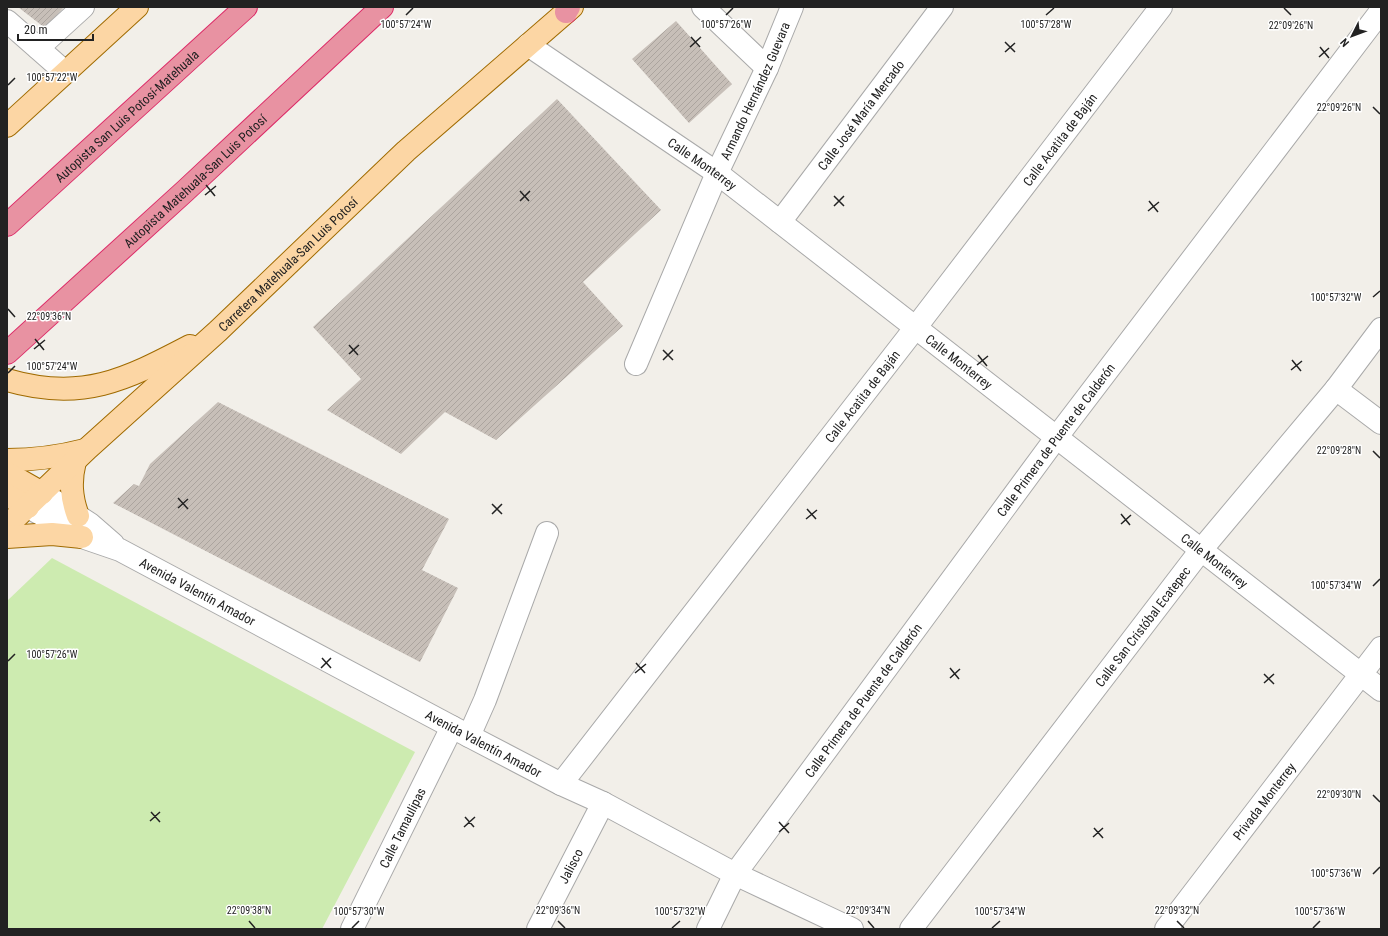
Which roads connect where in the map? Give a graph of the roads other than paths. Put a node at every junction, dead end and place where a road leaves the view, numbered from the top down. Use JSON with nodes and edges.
{"nodes":[{"id":1,"x":83,"y":7,"type":"edge"},
{"id":2,"x":137,"y":7,"type":"edge"},
{"id":3,"x":246,"y":7,"type":"edge"},
{"id":4,"x":382,"y":7,"type":"edge"},
{"id":5,"x":703,"y":7,"type":"edge"},
{"id":6,"x":792,"y":7,"type":"edge"},
{"id":7,"x":942,"y":7,"type":"edge"},
{"id":8,"x":1161,"y":7,"type":"edge"},
{"id":9,"x":569,"y":9,"type":"edge"},
{"id":10,"x":1381,"y":11,"type":"edge"},
{"id":11,"x":7,"y":20,"type":"edge"},
{"id":12,"x":528,"y":45,"type":"junction"},
{"id":13,"x":38,"y":48,"type":"junction"},
{"id":14,"x":767,"y":68,"type":"junction"},
{"id":15,"x":65,"y":72,"type":"junction"},
{"id":16,"x":7,"y":126,"type":"edge"},
{"id":17,"x":717,"y":173,"type":"junction"},
{"id":18,"x":780,"y":222,"type":"junction"},
{"id":19,"x":7,"y":225,"type":"edge"},
{"id":20,"x":916,"y":327,"type":"junction"},
{"id":21,"x":1381,"y":329,"type":"edge"},
{"id":22,"x":218,"y":332,"type":"junction"},
{"id":23,"x":7,"y":353,"type":"edge"},
{"id":24,"x":636,"y":364,"type":"dead end"},
{"id":25,"x":7,"y":380,"type":"edge"},
{"id":26,"x":1336,"y":389,"type":"junction"},
{"id":27,"x":1381,"y":423,"type":"edge"},
{"id":28,"x":1056,"y":438,"type":"junction"},
{"id":29,"x":81,"y":455,"type":"junction"},
{"id":30,"x":7,"y":460,"type":"edge"},
{"id":31,"x":7,"y":473,"type":"edge"},
{"id":32,"x":7,"y":495,"type":"edge"},
{"id":33,"x":35,"y":500,"type":"junction"},
{"id":34,"x":78,"y":516,"type":"junction"},
{"id":35,"x":7,"y":526,"type":"edge"},
{"id":36,"x":547,"y":533,"type":"dead end"},
{"id":37,"x":7,"y":537,"type":"edge"},
{"id":38,"x":82,"y":538,"type":"junction"},
{"id":39,"x":120,"y":550,"type":"junction"},
{"id":40,"x":1201,"y":550,"type":"junction"},
{"id":41,"x":1381,"y":648,"type":"edge"},
{"id":42,"x":1361,"y":674,"type":"junction"},
{"id":43,"x":1381,"y":690,"type":"edge"},
{"id":44,"x":460,"y":732,"type":"junction"},
{"id":45,"x":561,"y":784,"type":"junction"},
{"id":46,"x":603,"y":802,"type":"junction"},
{"id":47,"x":736,"y":874,"type":"junction"},
{"id":48,"x":352,"y":929,"type":"edge"},
{"id":49,"x":538,"y":929,"type":"edge"},
{"id":50,"x":708,"y":929,"type":"edge"},
{"id":51,"x":852,"y":929,"type":"edge"},
{"id":52,"x":911,"y":929,"type":"edge"},
{"id":53,"x":1166,"y":929,"type":"edge"}],
"edges":[{"from":1,"to":13,"type":"street"},
{"from":2,"to":15,"type":"main road"},
{"from":3,"to":19,"type":"highway","name":"Autopista San Luis Potosí-Matehuala"},
{"from":4,"to":23,"type":"highway","name":"Autopista Matehuala-San Luis Potosí"},
{"from":5,"to":14,"type":"street"},
{"from":6,"to":14,"type":"street","name":"Armando Hernández Guevara"},
{"from":7,"to":18,"type":"street","name":"Calle José María Mercado"},
{"from":8,"to":20,"type":"street","name":"Calle Acatita de Baján"},
{"from":9,"to":12,"type":"main road","name":"Carretera Matehuala-San Luis Potosí"},
{"from":10,"to":28,"type":"street","name":"Calle Primera de Puente de Calderón"},
{"from":11,"to":13,"type":"street"},
{"from":12,"to":17,"type":"street","name":"Calle Monterrey"},
{"from":12,"to":22,"type":"main road","name":"Carretera Matehuala-San Luis Potosí"},
{"from":13,"to":15,"type":"street"},
{"from":14,"to":17,"type":"street","name":"Armando Hernández Guevara"},
{"from":15,"to":16,"type":"main road"},
{"from":17,"to":18,"type":"street","name":"Calle Monterrey"},
{"from":17,"to":24,"type":"street","name":"Armando Hernández Guevara"},
{"from":18,"to":20,"type":"street","name":"Calle Monterrey"},
{"from":20,"to":28,"type":"street","name":"Calle Monterrey"},
{"from":20,"to":45,"type":"street","name":"Calle Acatita de Baján"},
{"from":21,"to":26,"type":"street","name":"Calle San Cristóbal Ecatepec"},
{"from":22,"to":25,"type":"main road"},
{"from":22,"to":29,"type":"main road","name":"Carretera Matehuala-San Luis Potosí"},
{"from":26,"to":27,"type":"street"},
{"from":26,"to":40,"type":"street","name":"Calle San Cristóbal Ecatepec"},
{"from":28,"to":40,"type":"street","name":"Calle Monterrey"},
{"from":28,"to":47,"type":"street","name":"Calle Primera de Puente de Calderón"},
{"from":29,"to":30,"type":"main road"},
{"from":29,"to":33,"type":"main road","name":"Carretera Matehuala-San Luis Potosí"},
{"from":29,"to":34,"type":"main road"},
{"from":31,"to":33,"type":"main road","name":"Avenida Valentín Amador"},
{"from":32,"to":33,"type":"main road","name":"Avenida Valentín Amador"},
{"from":33,"to":34,"type":"street","name":"Avenida Valentín Amador"},
{"from":33,"to":35,"type":"main road","name":"Carretera Matehuala-San Luis Potosí"},
{"from":33,"to":38,"type":"street","name":"Avenida Valentín Amador"},
{"from":34,"to":39,"type":"street","name":"Avenida Valentín Amador"},
{"from":36,"to":44,"type":"street","name":"Calle Tamaulipas"},
{"from":37,"to":38,"type":"main road"},
{"from":38,"to":39,"type":"street","name":"Avenida Valentín Amador"},
{"from":39,"to":44,"type":"street","name":"Avenida Valentín Amador"},
{"from":40,"to":42,"type":"street","name":"Calle Monterrey"},
{"from":40,"to":52,"type":"street","name":"Calle San Cristóbal Ecatepec"},
{"from":41,"to":42,"type":"street","name":"Privada Monterrey"},
{"from":42,"to":43,"type":"street","name":"Calle Monterrey"},
{"from":42,"to":53,"type":"street","name":"Privada Monterrey"},
{"from":44,"to":45,"type":"street","name":"Avenida Valentín Amador"},
{"from":44,"to":48,"type":"street","name":"Calle Tamaulipas"},
{"from":45,"to":46,"type":"street","name":"Avenida Valentín Amador"},
{"from":46,"to":47,"type":"street","name":"Avenida Valentín Amador"},
{"from":46,"to":49,"type":"street","name":"Jalisco"},
{"from":47,"to":50,"type":"street","name":"Calle Primera de Puente de Calderón"},
{"from":47,"to":51,"type":"street","name":"Avenida Valentín Amador"}]}
